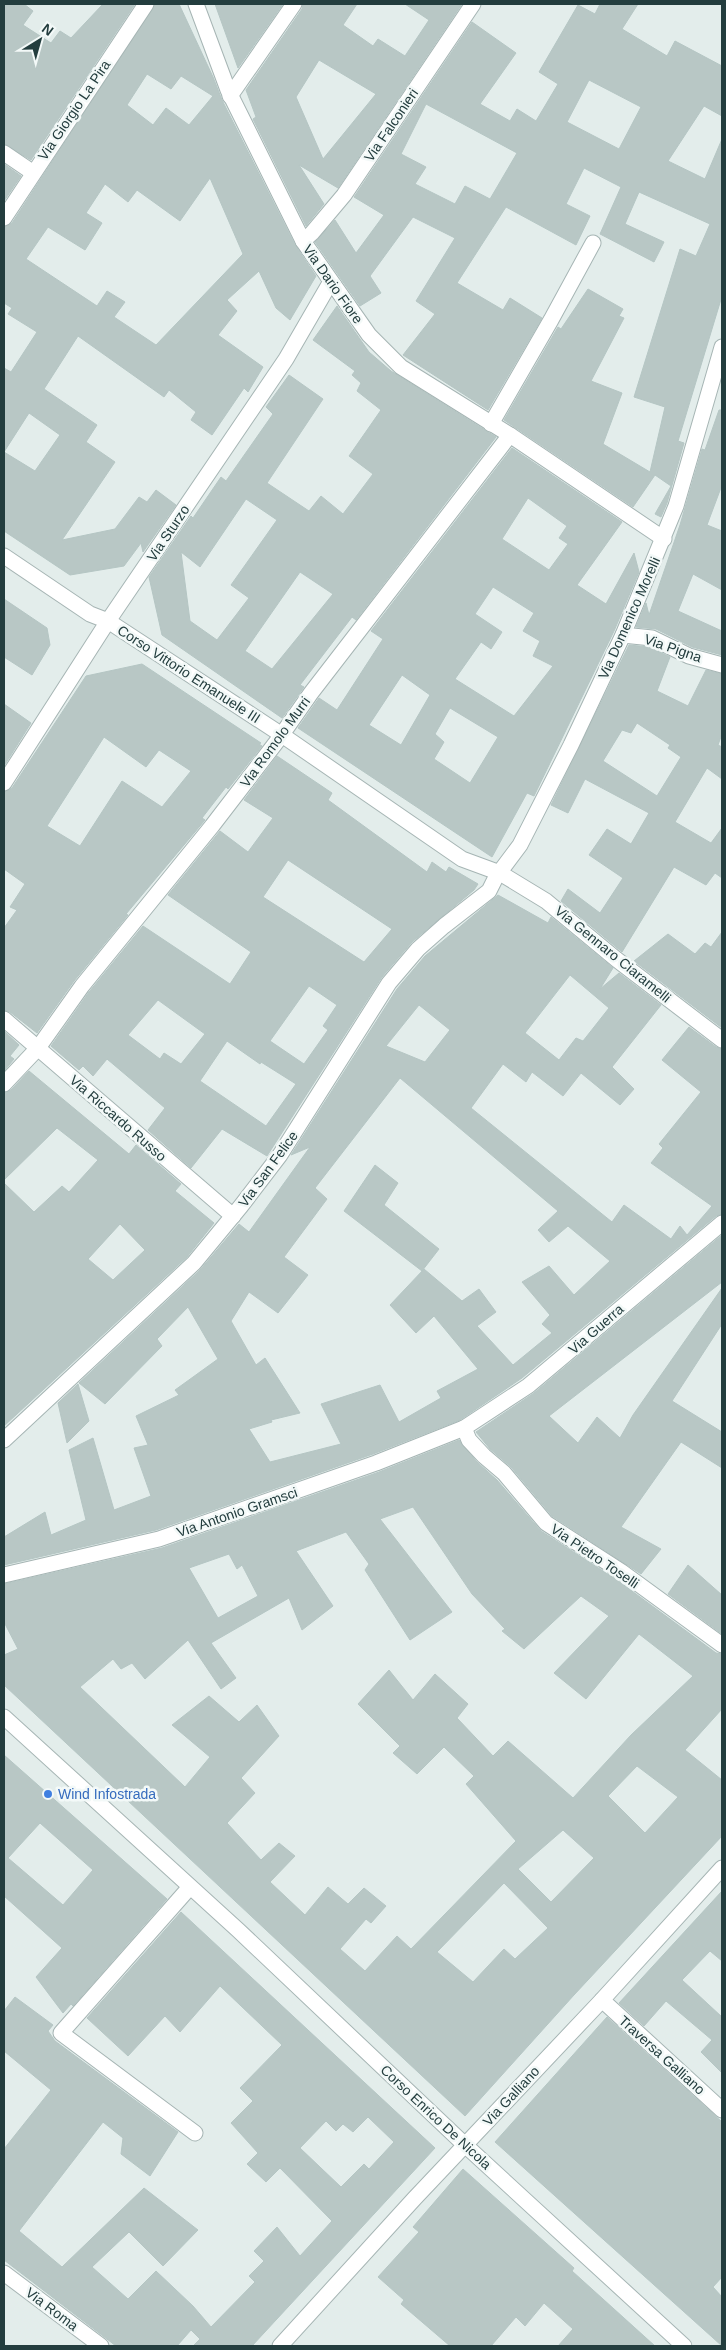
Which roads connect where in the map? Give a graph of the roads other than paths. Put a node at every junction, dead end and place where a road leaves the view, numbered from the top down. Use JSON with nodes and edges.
{"nodes":[{"id":1,"x":146,"y":4,"type":"edge"},
{"id":2,"x":196,"y":4,"type":"edge"},
{"id":3,"x":294,"y":4,"type":"edge"},
{"id":4,"x":473,"y":4,"type":"edge"},
{"id":5,"x":230,"y":96,"type":"junction"},
{"id":6,"x":4,"y":153,"type":"edge"},
{"id":7,"x":32,"y":172,"type":"junction"},
{"id":8,"x":4,"y":218,"type":"edge"},
{"id":9,"x":303,"y":241,"type":"junction"},
{"id":10,"x":593,"y":243,"type":"dead end"},
{"id":11,"x":330,"y":283,"type":"junction"},
{"id":12,"x":722,"y":347,"type":"edge"},
{"id":13,"x":492,"y":424,"type":"junction"},
{"id":14,"x":510,"y":435,"type":"junction"},
{"id":15,"x":664,"y":539,"type":"junction"},
{"id":16,"x":4,"y":556,"type":"edge"},
{"id":17,"x":108,"y":621,"type":"junction"},
{"id":18,"x":624,"y":635,"type":"junction"},
{"id":19,"x":722,"y":665,"type":"edge"},
{"id":20,"x":282,"y":735,"type":"junction"},
{"id":21,"x":4,"y":783,"type":"edge"},
{"id":22,"x":500,"y":873,"type":"junction"},
{"id":23,"x":4,"y":1019,"type":"edge"},
{"id":24,"x":722,"y":1040,"type":"edge"},
{"id":25,"x":38,"y":1048,"type":"junction"},
{"id":26,"x":4,"y":1084,"type":"edge"},
{"id":27,"x":233,"y":1216,"type":"junction"},
{"id":28,"x":722,"y":1222,"type":"edge"},
{"id":29,"x":464,"y":1428,"type":"junction"},
{"id":30,"x":4,"y":1440,"type":"edge"},
{"id":31,"x":4,"y":1575,"type":"edge"},
{"id":32,"x":722,"y":1645,"type":"edge"},
{"id":33,"x":4,"y":1718,"type":"edge"},
{"id":34,"x":722,"y":1868,"type":"edge"},
{"id":35,"x":190,"y":1887,"type":"junction"},
{"id":36,"x":602,"y":2000,"type":"junction"},
{"id":37,"x":722,"y":2110,"type":"edge"},
{"id":38,"x":195,"y":2134,"type":"dead end"},
{"id":39,"x":465,"y":2145,"type":"junction"},
{"id":40,"x":4,"y":2272,"type":"edge"},
{"id":41,"x":100,"y":2346,"type":"edge"},
{"id":42,"x":280,"y":2346,"type":"edge"},
{"id":43,"x":684,"y":2346,"type":"edge"}],
"edges":[{"from":1,"to":7,"type":"street","name":"Via Giorgio La Pira"},
{"from":2,"to":5,"type":"street","name":"Via Dario Fiore"},
{"from":3,"to":5,"type":"street"},
{"from":4,"to":9,"type":"street","name":"Via Falconieri"},
{"from":5,"to":9,"type":"street","name":"Via Dario Fiore"},
{"from":6,"to":7,"type":"street"},
{"from":7,"to":8,"type":"street","name":"Via Giorgio La Pira"},
{"from":9,"to":11,"type":"street","name":"Via Dario Fiore"},
{"from":10,"to":13,"type":"street"},
{"from":11,"to":13,"type":"street","name":"Via Dario Fiore"},
{"from":11,"to":17,"type":"street","name":"Via Sturzo"},
{"from":12,"to":15,"type":"street","name":"Via Domenico Morelli"},
{"from":13,"to":14,"type":"street","name":"Via Dario Fiore"},
{"from":14,"to":15,"type":"street","name":"Via Dario Fiore"},
{"from":14,"to":20,"type":"street","name":"Via Romolo Murri"},
{"from":15,"to":18,"type":"street","name":"Via Domenico Morelli"},
{"from":16,"to":17,"type":"street","name":"Corso Vittorio Emanuele III"},
{"from":17,"to":20,"type":"street","name":"Corso Vittorio Emanuele III"},
{"from":17,"to":21,"type":"street","name":"Via Sturzo"},
{"from":18,"to":19,"type":"street","name":"Via Pigna"},
{"from":18,"to":22,"type":"street","name":"Via Domenico Morelli"},
{"from":20,"to":22,"type":"street","name":"Corso Vittorio Emanuele III"},
{"from":20,"to":25,"type":"street","name":"Via Romolo Murri"},
{"from":22,"to":24,"type":"street","name":"Via Gennaro Ciaramelli"},
{"from":22,"to":27,"type":"street","name":"Via San Felice"},
{"from":23,"to":25,"type":"street","name":"Via Riccardo Russo"},
{"from":25,"to":26,"type":"street","name":"Via Romolo Murri"},
{"from":25,"to":27,"type":"street","name":"Via Riccardo Russo"},
{"from":27,"to":30,"type":"street","name":"Via San Felice"},
{"from":28,"to":29,"type":"street","name":"Via Guerra"},
{"from":29,"to":31,"type":"street","name":"Via Antonio Gramsci"},
{"from":29,"to":32,"type":"street","name":"Via Pietro Toselli"},
{"from":33,"to":35,"type":"street","name":"Corso Enrico De Nicola"},
{"from":34,"to":36,"type":"street","name":"Via Galliano"},
{"from":35,"to":38,"type":"street"},
{"from":35,"to":39,"type":"street","name":"Corso Enrico De Nicola"},
{"from":36,"to":37,"type":"street","name":"Traversa Galliano"},
{"from":36,"to":39,"type":"street","name":"Via Galliano"},
{"from":39,"to":42,"type":"street","name":"Via Galliano"},
{"from":39,"to":43,"type":"street","name":"Corso Enrico De Nicola"},
{"from":40,"to":41,"type":"street","name":"Via Roma"}]}
